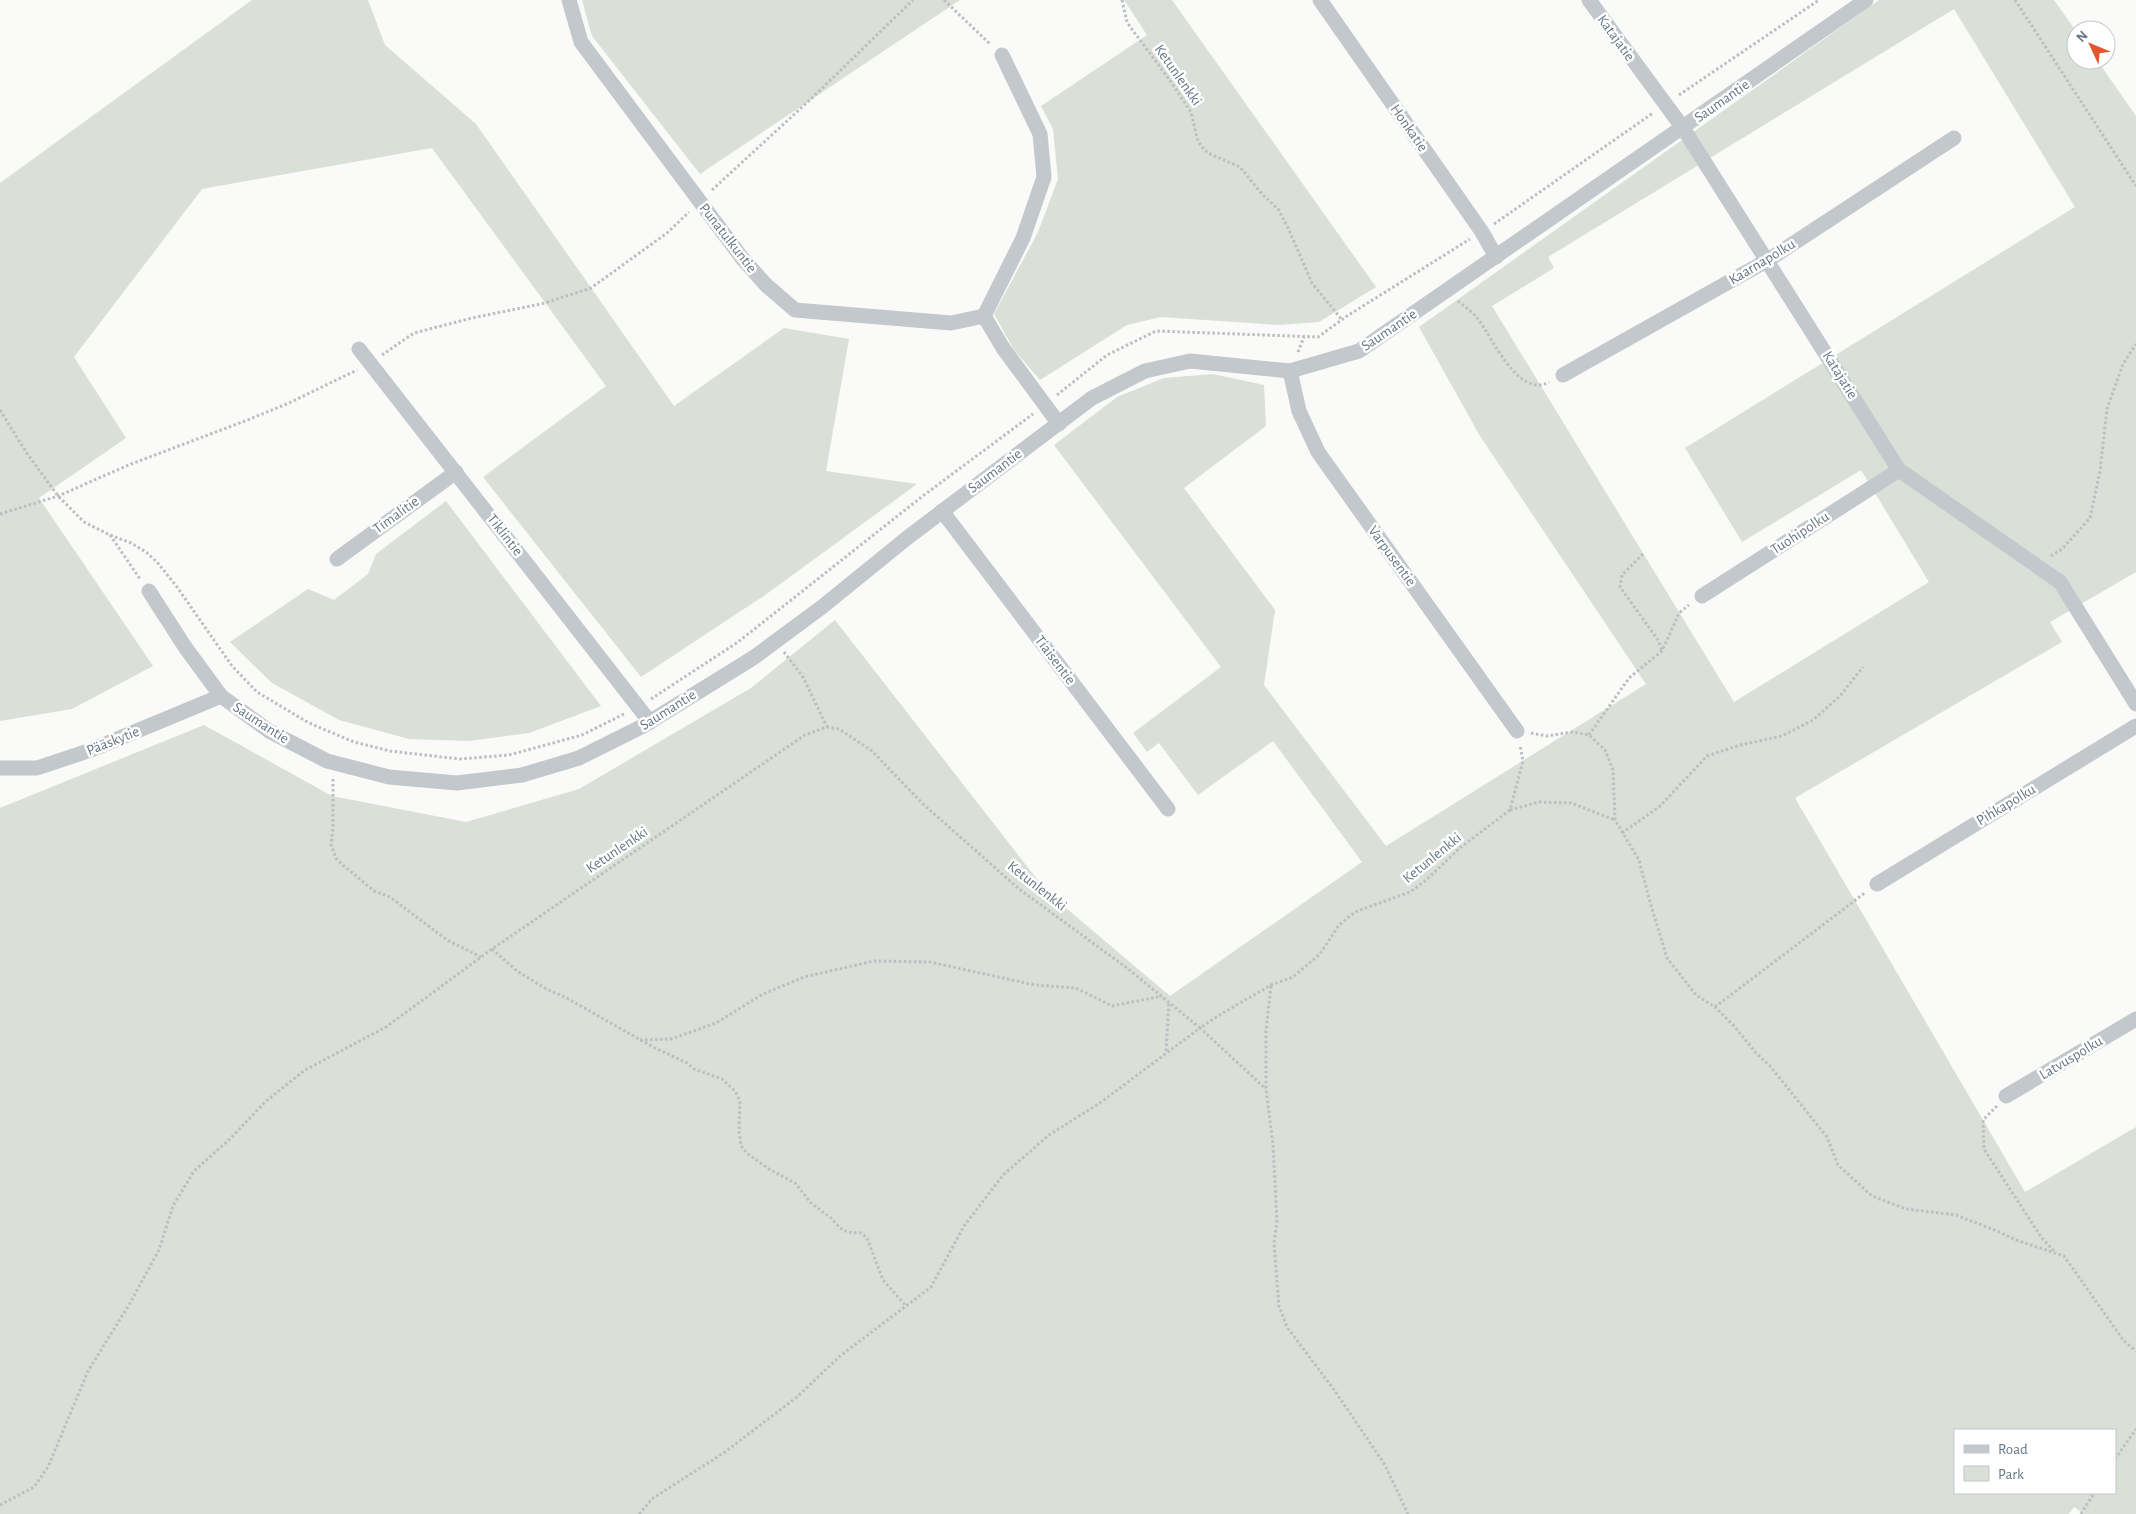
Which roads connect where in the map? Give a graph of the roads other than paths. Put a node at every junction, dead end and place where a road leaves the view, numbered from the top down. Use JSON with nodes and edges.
{"nodes":[{"id":1,"x":569,"y":0,"type":"edge"},
{"id":2,"x":1320,"y":0,"type":"edge"},
{"id":3,"x":1589,"y":0,"type":"edge"},
{"id":4,"x":1865,"y":0,"type":"edge"},
{"id":5,"x":1002,"y":55,"type":"road end"},
{"id":6,"x":1683,"y":128,"type":"junction"},
{"id":7,"x":1954,"y":138,"type":"dead end"},
{"id":8,"x":1496,"y":257,"type":"junction"},
{"id":9,"x":1768,"y":260,"type":"junction"},
{"id":10,"x":984,"y":316,"type":"junction"},
{"id":11,"x":359,"y":349,"type":"dead end"},
{"id":12,"x":1290,"y":371,"type":"junction"},
{"id":13,"x":1563,"y":375,"type":"road end"},
{"id":14,"x":1059,"y":424,"type":"junction"},
{"id":15,"x":1899,"y":470,"type":"junction"},
{"id":16,"x":456,"y":472,"type":"junction"},
{"id":17,"x":942,"y":511,"type":"junction"},
{"id":18,"x":337,"y":558,"type":"dead end"},
{"id":19,"x":149,"y":592,"type":"road end"},
{"id":20,"x":1702,"y":596,"type":"road end"},
{"id":21,"x":222,"y":696,"type":"junction"},
{"id":22,"x":2136,"y":704,"type":"edge"},
{"id":23,"x":650,"y":722,"type":"junction"},
{"id":24,"x":2136,"y":726,"type":"edge"},
{"id":25,"x":1517,"y":731,"type":"road end"},
{"id":26,"x":0,"y":768,"type":"edge"},
{"id":27,"x":1168,"y":809,"type":"dead end"},
{"id":28,"x":1876,"y":884,"type":"road end"},
{"id":29,"x":2136,"y":1019,"type":"edge"},
{"id":30,"x":2006,"y":1096,"type":"road end"}],
"edges":[{"from":1,"to":10,"type":"street","name":"Punatulkuntie"},
{"from":2,"to":8,"type":"street","name":"Honkatie"},
{"from":3,"to":6,"type":"street","name":"Katajatie"},
{"from":4,"to":6,"type":"street","name":"Saumantie"},
{"from":5,"to":10,"type":"street"},
{"from":6,"to":8,"type":"street","name":"Saumantie"},
{"from":6,"to":9,"type":"street","name":"Katajatie"},
{"from":7,"to":9,"type":"street","name":"Kaarnapolku"},
{"from":8,"to":12,"type":"street","name":"Saumantie"},
{"from":9,"to":13,"type":"street","name":"Kaarnapolku"},
{"from":9,"to":15,"type":"street","name":"Katajatie"},
{"from":10,"to":14,"type":"street"},
{"from":11,"to":16,"type":"street","name":"Tiklintie"},
{"from":12,"to":14,"type":"street","name":"Saumantie"},
{"from":12,"to":25,"type":"street","name":"Varpusentie"},
{"from":14,"to":17,"type":"street","name":"Saumantie"},
{"from":15,"to":20,"type":"street","name":"Tuohipolku"},
{"from":15,"to":22,"type":"street","name":"Katajatie"},
{"from":16,"to":18,"type":"street","name":"Timalitie"},
{"from":16,"to":23,"type":"street","name":"Tiklintie"},
{"from":17,"to":23,"type":"street","name":"Saumantie"},
{"from":17,"to":27,"type":"street","name":"Tiaisentie"},
{"from":19,"to":21,"type":"street","name":"Saumantie"},
{"from":21,"to":23,"type":"street","name":"Saumantie"},
{"from":21,"to":26,"type":"street","name":"Pääskytie"},
{"from":24,"to":28,"type":"street","name":"Pihkapolku"},
{"from":29,"to":30,"type":"street","name":"Latvuspolku"}]}
